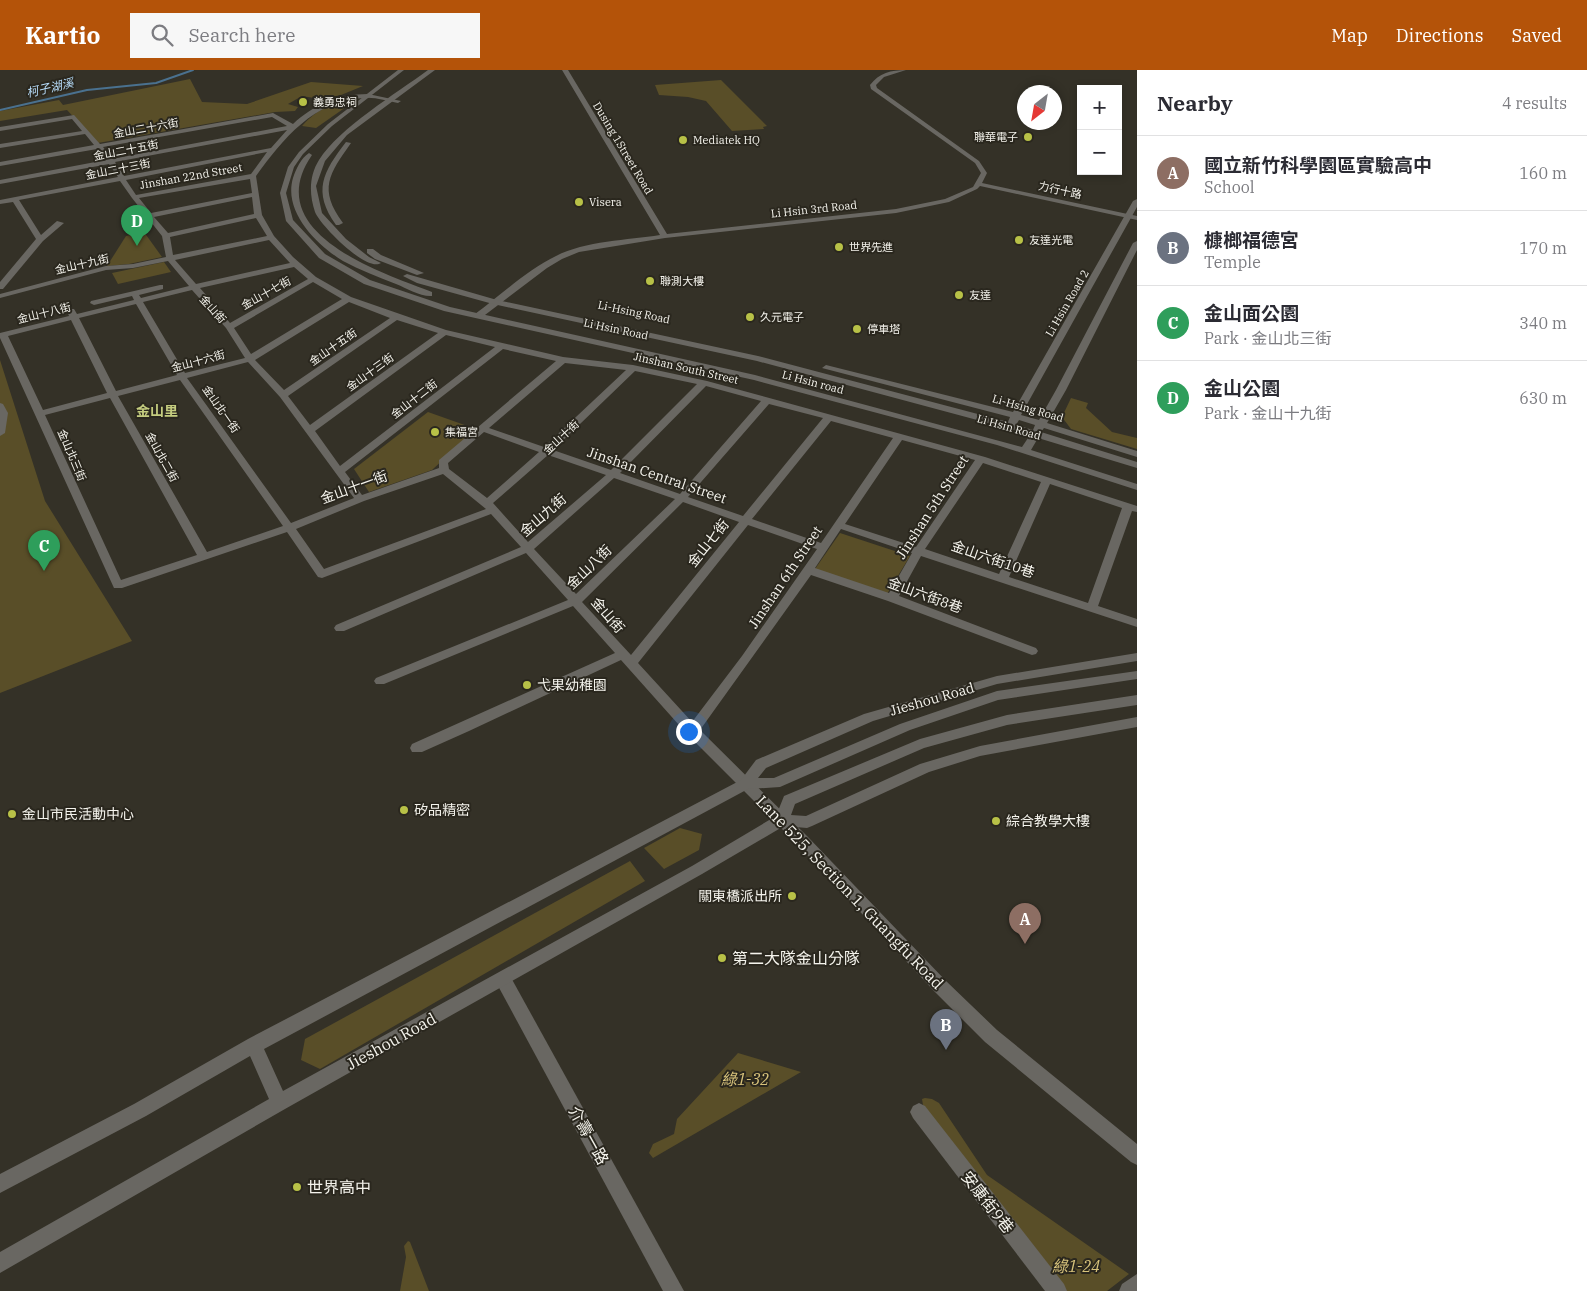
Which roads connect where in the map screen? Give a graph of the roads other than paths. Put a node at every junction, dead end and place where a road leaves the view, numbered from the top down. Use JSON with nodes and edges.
{"nodes":[{"id":1,"x":432,"y":70,"type":"edge"},
{"id":2,"x":440,"y":70,"type":"edge"},
{"id":3,"x":565,"y":70,"type":"edge"},
{"id":4,"x":903,"y":70,"type":"edge"},
{"id":5,"x":403,"y":72,"type":"edge"},
{"id":6,"x":370,"y":97,"type":"junction"},
{"id":7,"x":395,"y":100,"type":"junction"},
{"id":8,"x":308,"y":114,"type":"junction"},
{"id":9,"x":293,"y":127,"type":"junction"},
{"id":10,"x":0,"y":129,"type":"edge"},
{"id":11,"x":86,"y":132,"type":"junction"},
{"id":12,"x":255,"y":135,"type":"junction"},
{"id":13,"x":0,"y":146,"type":"edge"},
{"id":14,"x":99,"y":147,"type":"junction"},
{"id":15,"x":270,"y":151,"type":"junction"},
{"id":16,"x":240,"y":157,"type":"junction"},
{"id":17,"x":112,"y":163,"type":"junction"},
{"id":18,"x":0,"y":164,"type":"edge"},
{"id":19,"x":245,"y":164,"type":"dead end"},
{"id":20,"x":252,"y":173,"type":"junction"},
{"id":21,"x":120,"y":178,"type":"junction"},
{"id":22,"x":0,"y":182,"type":"edge"},
{"id":23,"x":978,"y":184,"type":"junction"},
{"id":24,"x":255,"y":194,"type":"junction"},
{"id":25,"x":134,"y":196,"type":"junction"},
{"id":26,"x":15,"y":199,"type":"junction"},
{"id":27,"x":1137,"y":201,"type":"edge"},
{"id":28,"x":0,"y":202,"type":"edge"},
{"id":29,"x":149,"y":216,"type":"junction"},
{"id":30,"x":258,"y":216,"type":"junction"},
{"id":31,"x":1133,"y":217,"type":"edge"},
{"id":32,"x":60,"y":223,"type":"dead end"},
{"id":33,"x":166,"y":236,"type":"junction"},
{"id":34,"x":665,"y":236,"type":"junction"},
{"id":35,"x":271,"y":237,"type":"junction"},
{"id":36,"x":40,"y":239,"type":"junction"},
{"id":37,"x":1137,"y":244,"type":"edge"},
{"id":38,"x":170,"y":259,"type":"junction"},
{"id":39,"x":293,"y":262,"type":"junction"},
{"id":40,"x":313,"y":279,"type":"junction"},
{"id":41,"x":191,"y":284,"type":"junction"},
{"id":42,"x":0,"y":287,"type":"edge"},
{"id":43,"x":0,"y":296,"type":"edge"},
{"id":44,"x":136,"y":297,"type":"junction"},
{"id":45,"x":348,"y":299,"type":"junction"},
{"id":46,"x":499,"y":299,"type":"junction"},
{"id":47,"x":71,"y":313,"type":"junction"},
{"id":48,"x":481,"y":314,"type":"junction"},
{"id":49,"x":396,"y":317,"type":"junction"},
{"id":50,"x":229,"y":327,"type":"junction"},
{"id":51,"x":444,"y":332,"type":"junction"},
{"id":52,"x":3,"y":335,"type":"joint"},
{"id":53,"x":501,"y":346,"type":"junction"},
{"id":54,"x":250,"y":359,"type":"junction"},
{"id":55,"x":563,"y":360,"type":"junction"},
{"id":56,"x":633,"y":368,"type":"junction"},
{"id":57,"x":184,"y":378,"type":"junction"},
{"id":58,"x":704,"y":383,"type":"junction"},
{"id":59,"x":113,"y":395,"type":"junction"},
{"id":60,"x":283,"y":395,"type":"junction"},
{"id":61,"x":767,"y":400,"type":"junction"},
{"id":62,"x":0,"y":406,"type":"edge"},
{"id":63,"x":41,"y":414,"type":"junction"},
{"id":64,"x":1016,"y":416,"type":"junction"},
{"id":65,"x":828,"y":418,"type":"junction"},
{"id":66,"x":1042,"y":425,"type":"junction"},
{"id":67,"x":1010,"y":426,"type":"junction"},
{"id":68,"x":483,"y":429,"type":"junction"},
{"id":69,"x":310,"y":430,"type":"junction"},
{"id":70,"x":0,"y":433,"type":"edge"},
{"id":71,"x":1036,"y":434,"type":"junction"},
{"id":72,"x":899,"y":437,"type":"junction"},
{"id":73,"x":1002,"y":440,"type":"junction"},
{"id":74,"x":1028,"y":448,"type":"junction"},
{"id":75,"x":546,"y":451,"type":"junction"},
{"id":76,"x":1137,"y":454,"type":"edge"},
{"id":77,"x":981,"y":459,"type":"junction"},
{"id":78,"x":1137,"y":466,"type":"edge"},
{"id":79,"x":444,"y":470,"type":"junction"},
{"id":80,"x":340,"y":471,"type":"junction"},
{"id":81,"x":612,"y":475,"type":"junction"},
{"id":82,"x":1137,"y":478,"type":"edge"},
{"id":83,"x":1047,"y":480,"type":"junction"},
{"id":84,"x":1137,"y":487,"type":"edge"},
{"id":85,"x":682,"y":498,"type":"junction"},
{"id":86,"x":360,"y":499,"type":"junction"},
{"id":87,"x":490,"y":506,"type":"junction"},
{"id":88,"x":1133,"y":507,"type":"edge"},
{"id":89,"x":746,"y":520,"type":"junction"},
{"id":90,"x":839,"y":524,"type":"junction"},
{"id":91,"x":288,"y":528,"type":"junction"},
{"id":92,"x":822,"y":547,"type":"junction"},
{"id":93,"x":527,"y":549,"type":"junction"},
{"id":94,"x":919,"y":550,"type":"junction"},
{"id":95,"x":203,"y":555,"type":"junction"},
{"id":96,"x":808,"y":570,"type":"junction"},
{"id":97,"x":322,"y":574,"type":"joint"},
{"id":98,"x":1002,"y":578,"type":"junction"},
{"id":99,"x":118,"y":585,"type":"joint"},
{"id":100,"x":892,"y":598,"type":"junction"},
{"id":101,"x":576,"y":601,"type":"junction"},
{"id":102,"x":1092,"y":608,"type":"junction"},
{"id":103,"x":1137,"y":623,"type":"edge"},
{"id":104,"x":340,"y":628,"type":"dead end"},
{"id":105,"x":1032,"y":650,"type":"dead end"},
{"id":106,"x":1137,"y":658,"type":"edge"},
{"id":107,"x":626,"y":659,"type":"junction"},
{"id":108,"x":1137,"y":675,"type":"edge"},
{"id":109,"x":380,"y":681,"type":"dead end"},
{"id":110,"x":1137,"y":700,"type":"edge"},
{"id":111,"x":1137,"y":722,"type":"edge"},
{"id":112,"x":692,"y":731,"type":"junction"},
{"id":113,"x":417,"y":748,"type":"dead end"},
{"id":114,"x":746,"y":784,"type":"junction"},
{"id":115,"x":782,"y":820,"type":"junction"},
{"id":116,"x":503,"y":978,"type":"junction"},
{"id":117,"x":254,"y":1045,"type":"junction"},
{"id":118,"x":279,"y":1103,"type":"junction"},
{"id":119,"x":918,"y":1112,"type":"dead end"},
{"id":120,"x":1137,"y":1156,"type":"edge"},
{"id":121,"x":0,"y":1184,"type":"edge"},
{"id":122,"x":0,"y":1263,"type":"edge"},
{"id":123,"x":1137,"y":1284,"type":"edge"},
{"id":124,"x":674,"y":1291,"type":"edge"},
{"id":125,"x":1057,"y":1291,"type":"edge"},
{"id":126,"x":1128,"y":1291,"type":"edge"}],
"edges":[{"from":1,"to":7,"type":"street","name":"Li Hsin Road"},
{"from":2,"to":7,"type":"street"},
{"from":3,"to":34,"type":"street","name":"Dusing 1Street Road"},
{"from":4,"to":23,"type":"street"},
{"from":5,"to":6,"type":"street"},
{"from":6,"to":7,"type":"street"},
{"from":6,"to":8,"type":"street"},
{"from":6,"to":48,"type":"street"},
{"from":6,"to":48,"type":"street"},
{"from":7,"to":46,"type":"street","name":"Li Hsin Road"},
{"from":8,"to":9,"type":"street"},
{"from":8,"to":15,"type":"street"},
{"from":9,"to":12,"type":"street","name":"金山二十五街"},
{"from":9,"to":14,"type":"street","name":"金山二十六街"},
{"from":9,"to":15,"type":"street"},
{"from":10,"to":11,"type":"street"},
{"from":11,"to":13,"type":"street"},
{"from":11,"to":14,"type":"street"},
{"from":12,"to":15,"type":"street"},
{"from":12,"to":17,"type":"street","name":"金山二十五街"},
{"from":14,"to":17,"type":"street"},
{"from":14,"to":18,"type":"street","name":"金山二十六街"},
{"from":15,"to":16,"type":"street","name":"金山二十三街"},
{"from":15,"to":20,"type":"street"},
{"from":16,"to":19,"type":"street"},
{"from":16,"to":21,"type":"street","name":"金山二十三街"},
{"from":17,"to":21,"type":"street"},
{"from":17,"to":22,"type":"street","name":"金山二十五街"},
{"from":20,"to":24,"type":"street"},
{"from":20,"to":25,"type":"street","name":"Jinshan 22nd Street"},
{"from":21,"to":25,"type":"street"},
{"from":21,"to":26,"type":"street","name":"金山二十三街"},
{"from":23,"to":31,"type":"street","name":"力行十路"},
{"from":23,"to":34,"type":"street","name":"Li Hsin 3rd Road"},
{"from":24,"to":29,"type":"street"},
{"from":24,"to":30,"type":"street"},
{"from":25,"to":29,"type":"street"},
{"from":26,"to":28,"type":"street","name":"金山二十三街"},
{"from":26,"to":36,"type":"street"},
{"from":27,"to":31,"type":"street","name":"Li Hsin Road 2"},
{"from":29,"to":33,"type":"street"},
{"from":30,"to":33,"type":"street"},
{"from":30,"to":35,"type":"street","name":"Jinshan South Street"},
{"from":31,"to":64,"type":"street","name":"Li Hsin Road 2"},
{"from":32,"to":36,"type":"street"},
{"from":33,"to":38,"type":"street"},
{"from":34,"to":46,"type":"street","name":"Li Hsin 3rd Road"},
{"from":35,"to":38,"type":"street","name":"金山十九街"},
{"from":35,"to":39,"type":"street","name":"Jinshan South Street"},
{"from":36,"to":42,"type":"street"},
{"from":37,"to":66,"type":"street"},
{"from":38,"to":41,"type":"street","name":"金山街"},
{"from":38,"to":43,"type":"street","name":"金山十九街"},
{"from":39,"to":40,"type":"street","name":"Jinshan South Street"},
{"from":39,"to":41,"type":"street","name":"金山十八街"},
{"from":40,"to":45,"type":"street","name":"Jinshan South Street"},
{"from":40,"to":50,"type":"street","name":"金山十七街"},
{"from":41,"to":44,"type":"street","name":"金山十八街"},
{"from":41,"to":50,"type":"street","name":"金山街"},
{"from":44,"to":47,"type":"street","name":"金山十八街"},
{"from":44,"to":57,"type":"street","name":"金山北一街"},
{"from":45,"to":49,"type":"street","name":"Jinshan South Street"},
{"from":45,"to":54,"type":"street","name":"金山十六街"},
{"from":46,"to":48,"type":"street","name":"Li Hsin 3rd Road"},
{"from":46,"to":64,"type":"street","name":"Li-Hsing Road"},
{"from":46,"to":67,"type":"street","name":"Li Hsin Road"},
{"from":47,"to":52,"type":"street","name":"金山十八街"},
{"from":47,"to":59,"type":"street","name":"金山北二街"},
{"from":48,"to":73,"type":"street","name":"Li Hsin road"},
{"from":49,"to":51,"type":"street","name":"Jinshan South Street"},
{"from":49,"to":60,"type":"street","name":"金山十五街"},
{"from":50,"to":54,"type":"street","name":"金山街"},
{"from":51,"to":53,"type":"street","name":"Jinshan South Street"},
{"from":51,"to":69,"type":"street","name":"金山十三街"},
{"from":52,"to":63,"type":"street","name":"金山北三街"},
{"from":53,"to":55,"type":"street","name":"Jinshan South Street"},
{"from":53,"to":80,"type":"street","name":"金山十二街"},
{"from":54,"to":57,"type":"street","name":"金山十六街"},
{"from":54,"to":60,"type":"street","name":"金山街"},
{"from":55,"to":56,"type":"street","name":"Jinshan South Street"},
{"from":55,"to":68,"type":"street"},
{"from":56,"to":58,"type":"street","name":"Jinshan South Street"},
{"from":56,"to":75,"type":"street","name":"金山十街"},
{"from":57,"to":59,"type":"street","name":"金山十六街"},
{"from":57,"to":91,"type":"street","name":"金山北一街"},
{"from":58,"to":61,"type":"street","name":"Jinshan South Street"},
{"from":58,"to":81,"type":"street","name":"金山九街"},
{"from":59,"to":63,"type":"street","name":"金山十六街"},
{"from":59,"to":95,"type":"street","name":"金山北二街"},
{"from":60,"to":69,"type":"street","name":"金山街"},
{"from":61,"to":65,"type":"street","name":"Jinshan South Street"},
{"from":61,"to":85,"type":"street","name":"金山八街"},
{"from":62,"to":70,"type":"street"},
{"from":63,"to":99,"type":"street","name":"金山北三街"},
{"from":64,"to":66,"type":"street","name":"Li-Hsing Road"},
{"from":64,"to":67,"type":"street","name":"Li Hsin Road 2"},
{"from":65,"to":72,"type":"street","name":"Jinshan South Street"},
{"from":65,"to":89,"type":"street","name":"金山七街"},
{"from":66,"to":71,"type":"street"},
{"from":66,"to":76,"type":"street","name":"Li-Hsing Road"},
{"from":67,"to":71,"type":"street","name":"Li Hsin Road"},
{"from":67,"to":73,"type":"street","name":"Li Hsin Road 2"},
{"from":68,"to":75,"type":"street","name":"Jinshan Central Street"},
{"from":68,"to":79,"type":"street"},
{"from":69,"to":80,"type":"street","name":"金山街"},
{"from":71,"to":74,"type":"street"},
{"from":71,"to":78,"type":"street","name":"Li Hsin Road"},
{"from":72,"to":77,"type":"street","name":"Jinshan South Street"},
{"from":72,"to":90,"type":"street","name":"Jinshan 6th Street"},
{"from":73,"to":74,"type":"street","name":"Li Hsin road"},
{"from":74,"to":82,"type":"street","name":"Li Hsin Road"},
{"from":74,"to":84,"type":"street","name":"Li Hsin road"},
{"from":75,"to":81,"type":"street","name":"Jinshan Central Street"},
{"from":75,"to":87,"type":"street","name":"金山十街"},
{"from":77,"to":83,"type":"street","name":"Jinshan South Street"},
{"from":77,"to":94,"type":"street","name":"Jinshan 5th Street"},
{"from":79,"to":86,"type":"street","name":"金山十一街"},
{"from":79,"to":87,"type":"street","name":"金山街"},
{"from":80,"to":86,"type":"street","name":"金山街"},
{"from":81,"to":85,"type":"street","name":"Jinshan Central Street"},
{"from":81,"to":93,"type":"street","name":"金山九街"},
{"from":83,"to":88,"type":"street","name":"Jinshan South Street"},
{"from":83,"to":98,"type":"street"},
{"from":85,"to":89,"type":"street","name":"Jinshan Central Street"},
{"from":85,"to":101,"type":"street","name":"金山八街"},
{"from":86,"to":91,"type":"street","name":"金山十一街"},
{"from":87,"to":93,"type":"street","name":"金山街"},
{"from":87,"to":97,"type":"street","name":"金山十街"},
{"from":88,"to":102,"type":"street"},
{"from":89,"to":92,"type":"street","name":"Jinshan Central Street"},
{"from":89,"to":107,"type":"street","name":"金山七街"},
{"from":90,"to":92,"type":"street","name":"Jinshan 6th Street"},
{"from":90,"to":94,"type":"street","name":"金山六街10巷"},
{"from":91,"to":95,"type":"street","name":"金山十一街"},
{"from":91,"to":97,"type":"street","name":"金山北一街"},
{"from":92,"to":96,"type":"street","name":"Jinshan 6th Street"},
{"from":93,"to":101,"type":"street","name":"金山街"},
{"from":93,"to":104,"type":"street","name":"金山九街"},
{"from":94,"to":98,"type":"street","name":"金山六街10巷"},
{"from":94,"to":100,"type":"street","name":"Jinshan 5th Street"},
{"from":95,"to":99,"type":"street","name":"金山十一街"},
{"from":96,"to":100,"type":"street","name":"金山六街8巷"},
{"from":96,"to":112,"type":"street","name":"Jinshan 6th Street"},
{"from":98,"to":102,"type":"street","name":"金山六街10巷"},
{"from":100,"to":105,"type":"street","name":"金山六街8巷"},
{"from":101,"to":107,"type":"street","name":"金山街"},
{"from":101,"to":109,"type":"street","name":"金山八街"},
{"from":102,"to":103,"type":"street","name":"金山六街10巷"},
{"from":106,"to":114,"type":"street","name":"Jieshou Road"},
{"from":107,"to":112,"type":"street","name":"金山街"},
{"from":107,"to":113,"type":"street","name":"金山七街"},
{"from":108,"to":114,"type":"street","name":"Jieshou Road"},
{"from":110,"to":115,"type":"street"},
{"from":111,"to":115,"type":"street"},
{"from":112,"to":114,"type":"street","name":"金山街"},
{"from":114,"to":115,"type":"street","name":"Lane 525, Section 1, Guangfu Road"},
{"from":114,"to":117,"type":"street","name":"Jieshou Road"},
{"from":115,"to":116,"type":"street","name":"Jieshou Road"},
{"from":115,"to":120,"type":"street","name":"Lane 525, Section 1, Guangfu Road"},
{"from":116,"to":118,"type":"street","name":"Jieshou Road"},
{"from":116,"to":124,"type":"street","name":"介壽一路"},
{"from":117,"to":118,"type":"street"},
{"from":117,"to":121,"type":"street","name":"Jieshou Road"},
{"from":118,"to":122,"type":"street","name":"Jieshou Road"},
{"from":119,"to":125,"type":"street","name":"安康街9巷"},
{"from":123,"to":126,"type":"street"}]}
